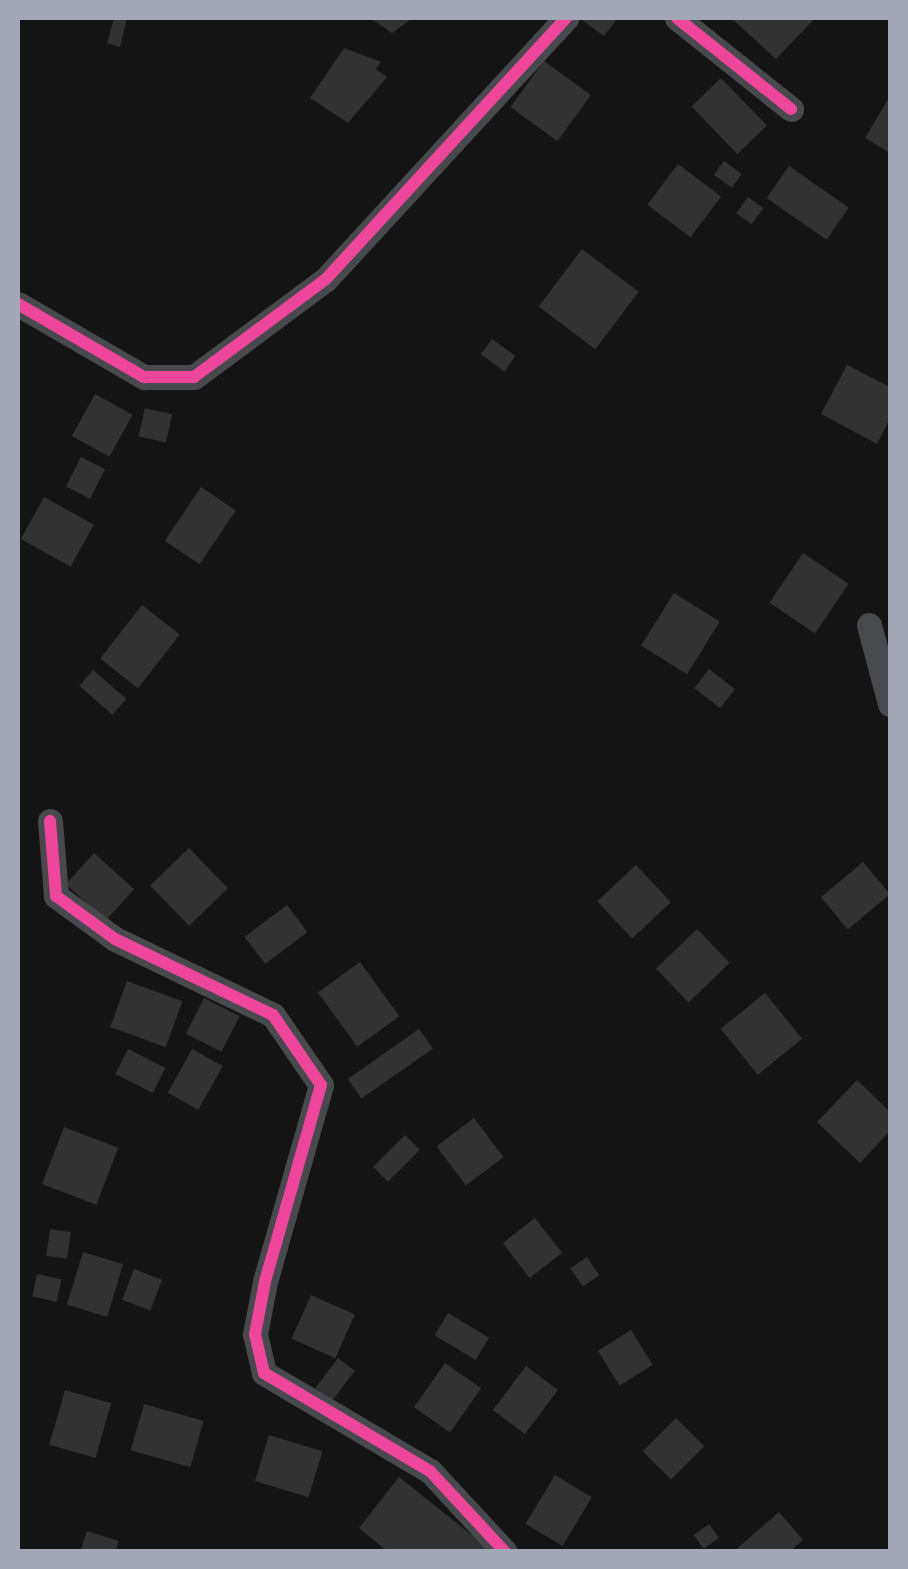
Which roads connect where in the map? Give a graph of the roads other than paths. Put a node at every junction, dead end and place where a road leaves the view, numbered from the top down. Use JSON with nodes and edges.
{"nodes":[{"id":1,"x":566,"y":18,"type":"edge"},
{"id":2,"x":677,"y":18,"type":"edge"},
{"id":3,"x":790,"y":108,"type":"dead end"},
{"id":4,"x":18,"y":304,"type":"edge"},
{"id":5,"x":868,"y":625,"type":"dead end"},
{"id":6,"x":890,"y":704,"type":"edge"},
{"id":7,"x":50,"y":820,"type":"dead end"},
{"id":8,"x":505,"y":1552,"type":"edge"}],
"edges":[{"from":1,"to":4,"type":"street"},
{"from":2,"to":3,"type":"street"},
{"from":5,"to":6,"type":"street"},
{"from":7,"to":8,"type":"street"}]}
